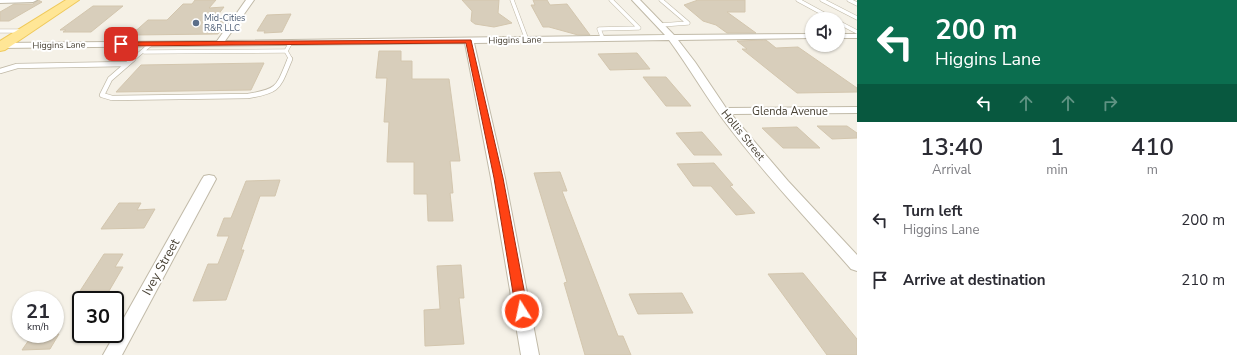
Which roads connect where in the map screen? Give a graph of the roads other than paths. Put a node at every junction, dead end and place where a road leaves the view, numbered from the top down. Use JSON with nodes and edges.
{"nodes":[{"id":1,"x":0,"y":0,"type":"edge"},
{"id":2,"x":33,"y":0,"type":"edge"},
{"id":3,"x":74,"y":0,"type":"edge"},
{"id":4,"x":250,"y":0,"type":"edge"},
{"id":5,"x":512,"y":0,"type":"edge"},
{"id":6,"x":611,"y":0,"type":"edge"},
{"id":7,"x":636,"y":0,"type":"edge"},
{"id":8,"x":662,"y":0,"type":"edge"},
{"id":9,"x":798,"y":0,"type":"edge"},
{"id":10,"x":822,"y":0,"type":"edge"},
{"id":11,"x":849,"y":0,"type":"edge"},
{"id":12,"x":857,"y":4,"type":"edge"},
{"id":13,"x":820,"y":12,"type":"edge"},
{"id":14,"x":857,"y":18,"type":"edge"},
{"id":15,"x":661,"y":25,"type":"junction"},
{"id":16,"x":845,"y":26,"type":"edge"},
{"id":17,"x":0,"y":31,"type":"edge"},
{"id":18,"x":7,"y":31,"type":"junction"},
{"id":19,"x":26,"y":31,"type":"junction"},
{"id":20,"x":857,"y":32,"type":"edge"},
{"id":21,"x":805,"y":36,"type":"edge"},
{"id":22,"x":845,"y":36,"type":"edge"},
{"id":23,"x":857,"y":36,"type":"edge"},
{"id":24,"x":672,"y":38,"type":"junction"},
{"id":25,"x":603,"y":39,"type":"junction"},
{"id":26,"x":527,"y":40,"type":"junction"},
{"id":27,"x":469,"y":41,"type":"junction"},
{"id":28,"x":220,"y":42,"type":"junction"},
{"id":29,"x":291,"y":42,"type":"junction"},
{"id":30,"x":1,"y":43,"type":"edge"},
{"id":31,"x":151,"y":44,"type":"junction"},
{"id":32,"x":286,"y":51,"type":"junction"},
{"id":33,"x":144,"y":52,"type":"junction"},
{"id":34,"x":126,"y":64,"type":"junction"},
{"id":35,"x":1,"y":69,"type":"edge"},
{"id":36,"x":857,"y":110,"type":"edge"},
{"id":37,"x":722,"y":111,"type":"junction"},
{"id":38,"x":209,"y":179,"type":"dead end"},
{"id":39,"x":857,"y":265,"type":"edge"},
{"id":40,"x":112,"y":355,"type":"edge"},
{"id":41,"x":530,"y":355,"type":"edge"}],
"edges":[{"from":1,"to":2,"type":"street"},
{"from":3,"to":19,"type":"main road"},
{"from":4,"to":28,"type":"street"},
{"from":5,"to":26,"type":"lane"},
{"from":6,"to":25,"type":"lane"},
{"from":7,"to":15,"type":"street","name":"Hollis Street"},
{"from":8,"to":15,"type":"lane"},
{"from":9,"to":13,"type":"lane"},
{"from":10,"to":14,"type":"lane"},
{"from":11,"to":12,"type":"lane"},
{"from":15,"to":24,"type":"street","name":"Hollis Street"},
{"from":16,"to":20,"type":"lane"},
{"from":17,"to":18,"type":"lane"},
{"from":18,"to":19,"type":"lane"},
{"from":18,"to":30,"type":"lane"},
{"from":19,"to":30,"type":"main road"},
{"from":21,"to":24,"type":"street","name":"Higgins Lane"},
{"from":22,"to":23,"type":"street"},
{"from":24,"to":25,"type":"street","name":"Higgins Lane"},
{"from":24,"to":37,"type":"street","name":"Hollis Street"},
{"from":25,"to":26,"type":"street","name":"Higgins Lane"},
{"from":26,"to":27,"type":"street","name":"Higgins Lane"},
{"from":27,"to":29,"type":"street","name":"Higgins Lane"},
{"from":27,"to":41,"type":"street"},
{"from":28,"to":29,"type":"street","name":"Higgins Lane"},
{"from":28,"to":31,"type":"street","name":"Higgins Lane"},
{"from":29,"to":32,"type":"lane"},
{"from":30,"to":31,"type":"street","name":"Higgins Lane"},
{"from":31,"to":33,"type":"lane"},
{"from":32,"to":33,"type":"lane"},
{"from":32,"to":34,"type":"lane"},
{"from":33,"to":34,"type":"lane"},
{"from":34,"to":35,"type":"lane"},
{"from":36,"to":37,"type":"street","name":"Glenda Avenue"},
{"from":37,"to":39,"type":"street","name":"Hollis Street"},
{"from":38,"to":40,"type":"street","name":"Ivey Street"}]}
